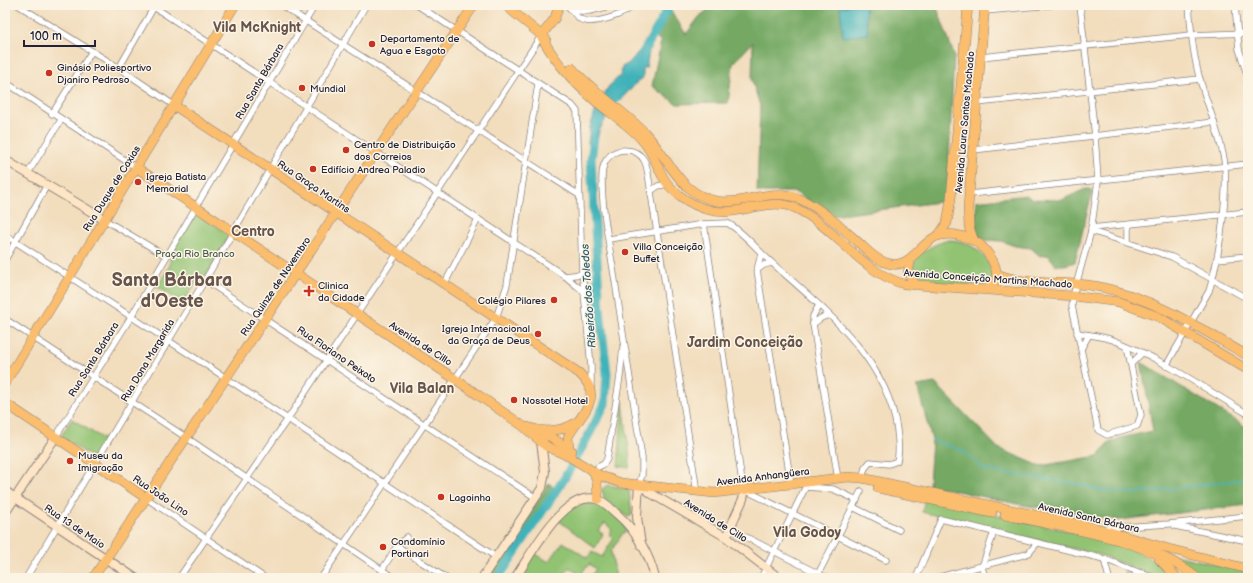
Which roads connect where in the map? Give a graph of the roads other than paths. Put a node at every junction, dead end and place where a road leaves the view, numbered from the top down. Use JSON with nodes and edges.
{"nodes":[{"id":1,"x":18,"y":5,"type":"edge"},
{"id":2,"x":235,"y":5,"type":"edge"},
{"id":3,"x":281,"y":5,"type":"edge"},
{"id":4,"x":315,"y":5,"type":"edge"},
{"id":5,"x":366,"y":5,"type":"edge"},
{"id":6,"x":417,"y":5,"type":"edge"},
{"id":7,"x":474,"y":5,"type":"edge"},
{"id":8,"x":506,"y":5,"type":"edge"},
{"id":9,"x":559,"y":5,"type":"edge"},
{"id":10,"x":614,"y":5,"type":"edge"},
{"id":11,"x":634,"y":5,"type":"edge"},
{"id":12,"x":968,"y":5,"type":"edge"},
{"id":13,"x":1051,"y":5,"type":"edge"},
{"id":14,"x":1080,"y":5,"type":"edge"},
{"id":15,"x":1189,"y":5,"type":"edge"},
{"id":16,"x":1235,"y":5,"type":"edge"},
{"id":17,"x":153,"y":6,"type":"edge"},
{"id":18,"x":607,"y":6,"type":"junction"},
{"id":19,"x":568,"y":7,"type":"edge"},
{"id":20,"x":984,"y":8,"type":"edge"},
{"id":21,"x":611,"y":17,"type":"junction"},
{"id":22,"x":306,"y":21,"type":"junction"},
{"id":23,"x":457,"y":31,"type":"junction"},
{"id":24,"x":1237,"y":33,"type":"junction"},
{"id":25,"x":1248,"y":33,"type":"edge"},
{"id":26,"x":1191,"y":35,"type":"junction"},
{"id":27,"x":541,"y":36,"type":"junction"},
{"id":28,"x":211,"y":44,"type":"junction"},
{"id":29,"x":342,"y":44,"type":"junction"},
{"id":30,"x":1084,"y":46,"type":"junction"},
{"id":31,"x":92,"y":51,"type":"junction"},
{"id":32,"x":981,"y":57,"type":"junction"},
{"id":33,"x":119,"y":68,"type":"junction"},
{"id":34,"x":518,"y":71,"type":"junction"},
{"id":35,"x":1248,"y":78,"type":"edge"},
{"id":36,"x":1200,"y":79,"type":"junction"},
{"id":37,"x":5,"y":82,"type":"edge"},
{"id":38,"x":269,"y":83,"type":"junction"},
{"id":39,"x":538,"y":84,"type":"junction"},
{"id":40,"x":417,"y":90,"type":"junction"},
{"id":41,"x":1089,"y":90,"type":"junction"},
{"id":42,"x":977,"y":103,"type":"junction"},
{"id":43,"x":175,"y":106,"type":"junction"},
{"id":44,"x":306,"y":107,"type":"junction"},
{"id":45,"x":52,"y":114,"type":"junction"},
{"id":46,"x":619,"y":116,"type":"junction"},
{"id":47,"x":61,"y":120,"type":"junction"},
{"id":48,"x":1214,"y":122,"type":"junction"},
{"id":49,"x":478,"y":130,"type":"junction"},
{"id":50,"x":1095,"y":136,"type":"junction"},
{"id":51,"x":233,"y":145,"type":"junction"},
{"id":52,"x":973,"y":150,"type":"junction"},
{"id":53,"x":376,"y":152,"type":"junction"},
{"id":54,"x":5,"y":160,"type":"edge"},
{"id":55,"x":525,"y":162,"type":"junction"},
{"id":56,"x":1248,"y":164,"type":"edge"},
{"id":57,"x":1225,"y":167,"type":"junction"},
{"id":58,"x":137,"y":168,"type":"junction"},
{"id":59,"x":269,"y":169,"type":"junction"},
{"id":60,"x":660,"y":172,"type":"junction"},
{"id":61,"x":28,"y":173,"type":"junction"},
{"id":62,"x":680,"y":178,"type":"junction"},
{"id":63,"x":649,"y":180,"type":"junction"},
{"id":64,"x":1098,"y":181,"type":"junction"},
{"id":65,"x":668,"y":184,"type":"junction"},
{"id":66,"x":47,"y":185,"type":"junction"},
{"id":67,"x":651,"y":191,"type":"junction"},
{"id":68,"x":437,"y":192,"type":"junction"},
{"id":69,"x":970,"y":194,"type":"junction"},
{"id":70,"x":579,"y":195,"type":"junction"},
{"id":71,"x":195,"y":206,"type":"junction"},
{"id":72,"x":1248,"y":212,"type":"edge"},
{"id":73,"x":336,"y":214,"type":"junction"},
{"id":74,"x":1222,"y":215,"type":"junction"},
{"id":75,"x":478,"y":219,"type":"junction"},
{"id":76,"x":105,"y":220,"type":"junction"},
{"id":77,"x":704,"y":224,"type":"junction"},
{"id":78,"x":1128,"y":225,"type":"junction"},
{"id":79,"x":515,"y":230,"type":"junction"},
{"id":80,"x":1091,"y":230,"type":"junction"},
{"id":81,"x":234,"y":232,"type":"junction"},
{"id":82,"x":657,"y":232,"type":"junction"},
{"id":83,"x":500,"y":233,"type":"junction"},
{"id":84,"x":5,"y":235,"type":"edge"},
{"id":85,"x":938,"y":236,"type":"junction"},
{"id":86,"x":609,"y":239,"type":"junction"},
{"id":87,"x":973,"y":240,"type":"junction"},
{"id":88,"x":16,"y":242,"type":"junction"},
{"id":89,"x":514,"y":242,"type":"junction"},
{"id":90,"x":1128,"y":242,"type":"junction"},
{"id":91,"x":398,"y":254,"type":"junction"},
{"id":92,"x":761,"y":254,"type":"junction"},
{"id":93,"x":166,"y":256,"type":"junction"},
{"id":94,"x":1248,"y":256,"type":"edge"},
{"id":95,"x":911,"y":258,"type":"junction"},
{"id":96,"x":1217,"y":259,"type":"junction"},
{"id":97,"x":5,"y":260,"type":"edge"},
{"id":98,"x":771,"y":263,"type":"junction"},
{"id":99,"x":757,"y":270,"type":"junction"},
{"id":100,"x":297,"y":274,"type":"junction"},
{"id":101,"x":582,"y":274,"type":"junction"},
{"id":102,"x":998,"y":274,"type":"junction"},
{"id":103,"x":68,"y":276,"type":"junction"},
{"id":104,"x":565,"y":276,"type":"junction"},
{"id":105,"x":1213,"y":279,"type":"junction"},
{"id":106,"x":205,"y":280,"type":"junction"},
{"id":107,"x":1076,"y":283,"type":"junction"},
{"id":108,"x":444,"y":284,"type":"junction"},
{"id":109,"x":915,"y":285,"type":"junction"},
{"id":110,"x":987,"y":289,"type":"junction"},
{"id":111,"x":584,"y":292,"type":"junction"},
{"id":112,"x":1073,"y":296,"type":"junction"},
{"id":113,"x":1248,"y":299,"type":"edge"},
{"id":114,"x":819,"y":305,"type":"junction"},
{"id":115,"x":357,"y":315,"type":"junction"},
{"id":116,"x":830,"y":315,"type":"junction"},
{"id":117,"x":131,"y":317,"type":"junction"},
{"id":118,"x":266,"y":318,"type":"junction"},
{"id":119,"x":496,"y":318,"type":"junction"},
{"id":120,"x":5,"y":319,"type":"edge"},
{"id":121,"x":1190,"y":322,"type":"junction"},
{"id":122,"x":813,"y":324,"type":"junction"},
{"id":123,"x":1185,"y":332,"type":"junction"},
{"id":124,"x":1077,"y":333,"type":"junction"},
{"id":125,"x":1089,"y":335,"type":"junction"},
{"id":126,"x":32,"y":337,"type":"junction"},
{"id":127,"x":624,"y":337,"type":"junction"},
{"id":128,"x":168,"y":341,"type":"junction"},
{"id":129,"x":1127,"y":346,"type":"junction"},
{"id":130,"x":1081,"y":350,"type":"junction"},
{"id":131,"x":1142,"y":353,"type":"junction"},
{"id":132,"x":1248,"y":356,"type":"edge"},
{"id":133,"x":328,"y":359,"type":"junction"},
{"id":134,"x":1131,"y":364,"type":"junction"},
{"id":135,"x":591,"y":366,"type":"junction"},
{"id":136,"x":1166,"y":366,"type":"junction"},
{"id":137,"x":1248,"y":370,"type":"edge"},
{"id":138,"x":579,"y":373,"type":"junction"},
{"id":139,"x":620,"y":376,"type":"junction"},
{"id":140,"x":93,"y":377,"type":"junction"},
{"id":141,"x":630,"y":377,"type":"junction"},
{"id":142,"x":226,"y":378,"type":"junction"},
{"id":143,"x":455,"y":379,"type":"junction"},
{"id":144,"x":5,"y":382,"type":"edge"},
{"id":145,"x":591,"y":391,"type":"junction"},
{"id":146,"x":131,"y":402,"type":"junction"},
{"id":147,"x":5,"y":403,"type":"edge"},
{"id":148,"x":1248,"y":414,"type":"edge"},
{"id":149,"x":288,"y":420,"type":"junction"},
{"id":150,"x":580,"y":420,"type":"junction"},
{"id":151,"x":425,"y":425,"type":"junction"},
{"id":152,"x":523,"y":426,"type":"junction"},
{"id":153,"x":55,"y":438,"type":"junction"},
{"id":154,"x":187,"y":438,"type":"junction"},
{"id":155,"x":541,"y":442,"type":"junction"},
{"id":156,"x":570,"y":452,"type":"junction"},
{"id":157,"x":94,"y":465,"type":"junction"},
{"id":158,"x":592,"y":467,"type":"junction"},
{"id":159,"x":246,"y":478,"type":"junction"},
{"id":160,"x":840,"y":478,"type":"junction"},
{"id":161,"x":862,"y":478,"type":"junction"},
{"id":162,"x":385,"y":484,"type":"junction"},
{"id":163,"x":639,"y":484,"type":"junction"},
{"id":164,"x":791,"y":484,"type":"junction"},
{"id":165,"x":807,"y":484,"type":"junction"},
{"id":166,"x":745,"y":490,"type":"junction"},
{"id":167,"x":5,"y":491,"type":"edge"},
{"id":168,"x":861,"y":491,"type":"dead end"},
{"id":169,"x":697,"y":492,"type":"junction"},
{"id":170,"x":924,"y":495,"type":"junction"},
{"id":171,"x":15,"y":498,"type":"junction"},
{"id":172,"x":146,"y":498,"type":"junction"},
{"id":173,"x":536,"y":498,"type":"junction"},
{"id":174,"x":598,"y":499,"type":"junction"},
{"id":175,"x":857,"y":500,"type":"junction"},
{"id":176,"x":853,"y":506,"type":"junction"},
{"id":177,"x":5,"y":513,"type":"edge"},
{"id":178,"x":793,"y":513,"type":"junction"},
{"id":179,"x":1248,"y":516,"type":"edge"},
{"id":180,"x":637,"y":517,"type":"junction"},
{"id":181,"x":626,"y":521,"type":"junction"},
{"id":182,"x":1169,"y":524,"type":"junction"},
{"id":183,"x":57,"y":526,"type":"junction"},
{"id":184,"x":1096,"y":528,"type":"junction"},
{"id":185,"x":730,"y":529,"type":"junction"},
{"id":186,"x":899,"y":530,"type":"dead end"},
{"id":187,"x":994,"y":532,"type":"junction"},
{"id":188,"x":838,"y":536,"type":"junction"},
{"id":189,"x":407,"y":537,"type":"dead end"},
{"id":190,"x":726,"y":537,"type":"junction"},
{"id":191,"x":206,"y":538,"type":"junction"},
{"id":192,"x":1248,"y":540,"type":"edge"},
{"id":193,"x":1037,"y":543,"type":"junction"},
{"id":194,"x":344,"y":544,"type":"junction"},
{"id":195,"x":641,"y":545,"type":"junction"},
{"id":196,"x":398,"y":546,"type":"junction"},
{"id":197,"x":775,"y":551,"type":"junction"},
{"id":198,"x":1150,"y":551,"type":"junction"},
{"id":199,"x":1201,"y":556,"type":"junction"},
{"id":200,"x":496,"y":557,"type":"junction"},
{"id":201,"x":106,"y":559,"type":"junction"},
{"id":202,"x":1104,"y":559,"type":"junction"},
{"id":203,"x":886,"y":560,"type":"dead end"},
{"id":204,"x":1248,"y":564,"type":"edge"},
{"id":205,"x":982,"y":567,"type":"junction"},
{"id":206,"x":766,"y":568,"type":"junction"},
{"id":207,"x":1248,"y":569,"type":"edge"},
{"id":208,"x":382,"y":570,"type":"junction"},
{"id":209,"x":817,"y":576,"type":"edge"},
{"id":210,"x":1144,"y":576,"type":"edge"},
{"id":211,"x":26,"y":578,"type":"edge"},
{"id":212,"x":93,"y":578,"type":"edge"},
{"id":213,"x":135,"y":578,"type":"edge"},
{"id":214,"x":179,"y":578,"type":"edge"},
{"id":215,"x":265,"y":578,"type":"edge"},
{"id":216,"x":321,"y":578,"type":"edge"},
{"id":217,"x":394,"y":578,"type":"edge"},
{"id":218,"x":446,"y":578,"type":"edge"},
{"id":219,"x":482,"y":578,"type":"edge"},
{"id":220,"x":515,"y":578,"type":"edge"},
{"id":221,"x":655,"y":578,"type":"edge"},
{"id":222,"x":761,"y":578,"type":"edge"},
{"id":223,"x":779,"y":578,"type":"edge"},
{"id":224,"x":827,"y":578,"type":"edge"},
{"id":225,"x":916,"y":578,"type":"edge"},
{"id":226,"x":936,"y":578,"type":"edge"},
{"id":227,"x":985,"y":578,"type":"edge"},
{"id":228,"x":1109,"y":578,"type":"edge"},
{"id":229,"x":1128,"y":578,"type":"edge"},
{"id":230,"x":1154,"y":578,"type":"edge"},
{"id":231,"x":1177,"y":578,"type":"edge"},
{"id":232,"x":1197,"y":578,"type":"edge"}],
"edges":[{"from":1,"to":31,"type":"street","name":"Rua Graça Martins"},
{"from":2,"to":28,"type":"main road","name":"Rua Duque de Caxias"},
{"from":3,"to":22,"type":"street"},
{"from":4,"to":22,"type":"street","name":"Rua Santa Bárbara"},
{"from":5,"to":29,"type":"street","name":"Rua Dona Margarida"},
{"from":6,"to":23,"type":"street"},
{"from":7,"to":23,"type":"main road","name":"Rua Quinze de Novembro"},
{"from":8,"to":27,"type":"main road","name":"Avenida Conceição Martins Machado"},
{"from":9,"to":27,"type":"main road"},
{"from":10,"to":18,"type":"street"},
{"from":11,"to":21,"type":"street"},
{"from":12,"to":85,"type":"main road","name":"Avenida Laura Santos Machado"},
{"from":13,"to":20,"type":"street"},
{"from":14,"to":30,"type":"street"},
{"from":15,"to":26,"type":"street"},
{"from":16,"to":24,"type":"street"},
{"from":17,"to":28,"type":"street"},
{"from":17,"to":33,"type":"street"},
{"from":18,"to":19,"type":"street"},
{"from":18,"to":21,"type":"street"},
{"from":19,"to":21,"type":"street"},
{"from":20,"to":32,"type":"main road","name":"Avenida Laura Santos Machado"},
{"from":22,"to":29,"type":"street"},
{"from":22,"to":38,"type":"street","name":"Rua Santa Bárbara"},
{"from":23,"to":34,"type":"street"},
{"from":23,"to":40,"type":"main road","name":"Rua Quinze de Novembro"},
{"from":24,"to":25,"type":"street"},
{"from":24,"to":26,"type":"street"},
{"from":24,"to":35,"type":"street"},
{"from":26,"to":30,"type":"street"},
{"from":26,"to":36,"type":"street"},
{"from":27,"to":34,"type":"street"},
{"from":27,"to":46,"type":"main road","name":"Avenida Conceição Martins Machado"},
{"from":28,"to":38,"type":"street"},
{"from":28,"to":43,"type":"main road","name":"Rua Duque de Caxias"},
{"from":29,"to":40,"type":"street"},
{"from":29,"to":44,"type":"street","name":"Rua Dona Margarida"},
{"from":30,"to":32,"type":"street"},
{"from":30,"to":41,"type":"street"},
{"from":31,"to":33,"type":"street","name":"Rua Graça Martins"},
{"from":31,"to":45,"type":"street"},
{"from":32,"to":42,"type":"main road","name":"Avenida Laura Santos Machado"},
{"from":33,"to":43,"type":"street","name":"Rua Graça Martins"},
{"from":34,"to":39,"type":"street"},
{"from":34,"to":49,"type":"street"},
{"from":36,"to":41,"type":"street"},
{"from":36,"to":48,"type":"street"},
{"from":37,"to":45,"type":"street"},
{"from":38,"to":44,"type":"street"},
{"from":38,"to":51,"type":"street","name":"Rua Santa Bárbara"},
{"from":39,"to":55,"type":"street"},
{"from":39,"to":70,"type":"street"},
{"from":40,"to":49,"type":"street"},
{"from":40,"to":53,"type":"main road","name":"Rua Quinze de Novembro"},
{"from":41,"to":42,"type":"street"},
{"from":41,"to":50,"type":"street"},
{"from":42,"to":52,"type":"main road","name":"Avenida Laura Santos Machado"},
{"from":43,"to":51,"type":"main road","name":"Rua Graça Martins"},
{"from":43,"to":58,"type":"main road","name":"Rua Duque de Caxias"},
{"from":44,"to":53,"type":"street"},
{"from":44,"to":59,"type":"street","name":"Rua Dona Margarida"},
{"from":45,"to":47,"type":"street"},
{"from":46,"to":60,"type":"main road","name":"Avenida Conceição Martins Machado"},
{"from":46,"to":62,"type":"main road","name":"Avenida Conceição Martins Machado"},
{"from":47,"to":58,"type":"street"},
{"from":47,"to":61,"type":"street"},
{"from":48,"to":50,"type":"street"},
{"from":48,"to":57,"type":"street"},
{"from":49,"to":55,"type":"street"},
{"from":49,"to":68,"type":"street"},
{"from":50,"to":52,"type":"street"},
{"from":50,"to":64,"type":"street"},
{"from":51,"to":59,"type":"main road","name":"Rua Graça Martins"},
{"from":51,"to":71,"type":"street","name":"Rua Santa Bárbara"},
{"from":52,"to":69,"type":"main road","name":"Avenida Laura Santos Machado"},
{"from":53,"to":68,"type":"street"},
{"from":53,"to":73,"type":"main road","name":"Rua Quinze de Novembro"},
{"from":54,"to":61,"type":"main road"},
{"from":55,"to":70,"type":"street"},
{"from":55,"to":79,"type":"street"},
{"from":56,"to":57,"type":"street"},
{"from":57,"to":64,"type":"street"},
{"from":57,"to":74,"type":"street"},
{"from":58,"to":71,"type":"main road","name":"Avenida de Cillo"},
{"from":58,"to":76,"type":"main road","name":"Rua Duque de Caxias"},
{"from":59,"to":73,"type":"main road","name":"Rua Graça Martins"},
{"from":59,"to":81,"type":"street","name":"Rua Dona Margarida"},
{"from":60,"to":62,"type":"main road"},
{"from":60,"to":63,"type":"street"},
{"from":60,"to":65,"type":"main road","name":"Avenida Conceição Martins Machado"},
{"from":61,"to":66,"type":"main road"},
{"from":62,"to":95,"type":"main road","name":"Avenida Conceição Martins Machado"},
{"from":63,"to":67,"type":"street"},
{"from":63,"to":86,"type":"street"},
{"from":64,"to":69,"type":"street"},
{"from":64,"to":80,"type":"street"},
{"from":65,"to":67,"type":"street"},
{"from":65,"to":109,"type":"main road","name":"Avenida Conceição Martins Machado"},
{"from":66,"to":76,"type":"main road"},
{"from":66,"to":88,"type":"street"},
{"from":67,"to":82,"type":"street"},
{"from":68,"to":75,"type":"street"},
{"from":68,"to":91,"type":"street"},
{"from":69,"to":87,"type":"main road","name":"Avenida Laura Santos Machado"},
{"from":70,"to":101,"type":"street"},
{"from":71,"to":81,"type":"main road","name":"Avenida de Cillo"},
{"from":71,"to":93,"type":"street","name":"Rua Santa Bárbara"},
{"from":72,"to":74,"type":"street"},
{"from":73,"to":91,"type":"main road","name":"Rua Graça Martins"},
{"from":73,"to":100,"type":"main road","name":"Rua Quinze de Novembro"},
{"from":74,"to":78,"type":"street"},
{"from":74,"to":96,"type":"street"},
{"from":75,"to":83,"type":"street"},
{"from":75,"to":108,"type":"street"},
{"from":76,"to":93,"type":"street"},
{"from":76,"to":103,"type":"main road","name":"Rua Duque de Caxias"},
{"from":77,"to":82,"type":"street"},
{"from":77,"to":92,"type":"street"},
{"from":77,"to":166,"type":"street"},
{"from":78,"to":80,"type":"street"},
{"from":78,"to":90,"type":"street"},
{"from":79,"to":83,"type":"street"},
{"from":79,"to":89,"type":"street"},
{"from":80,"to":90,"type":"street"},
{"from":80,"to":107,"type":"street"},
{"from":81,"to":100,"type":"main road","name":"Avenida de Cillo"},
{"from":81,"to":106,"type":"street","name":"Rua Dona Margarida"},
{"from":82,"to":86,"type":"street"},
{"from":82,"to":169,"type":"street"},
{"from":83,"to":89,"type":"street"},
{"from":84,"to":88,"type":"street"},
{"from":85,"to":87,"type":"main road","name":"Avenida Conceição Martins Machado"},
{"from":85,"to":95,"type":"main road","name":"Avenida Conceição Martins Machado"},
{"from":86,"to":127,"type":"street"},
{"from":87,"to":102,"type":"main road","name":"Avenida Conceição Martins Machado"},
{"from":88,"to":97,"type":"street"},
{"from":88,"to":103,"type":"street"},
{"from":89,"to":104,"type":"street"},
{"from":89,"to":119,"type":"street"},
{"from":90,"to":105,"type":"street"},
{"from":91,"to":108,"type":"main road","name":"Rua Graça Martins"},
{"from":91,"to":115,"type":"street"},
{"from":92,"to":98,"type":"street"},
{"from":92,"to":99,"type":"street"},
{"from":93,"to":117,"type":"street","name":"Rua Santa Bárbara"},
{"from":94,"to":96,"type":"street"},
{"from":95,"to":109,"type":"main road"},
{"from":96,"to":105,"type":"street"},
{"from":98,"to":99,"type":"street"},
{"from":98,"to":114,"type":"street"},
{"from":99,"to":164,"type":"street"},
{"from":100,"to":115,"type":"main road","name":"Avenida de Cillo"},
{"from":100,"to":118,"type":"main road","name":"Rua Quinze de Novembro"},
{"from":101,"to":104,"type":"street"},
{"from":101,"to":111,"type":"street"},
{"from":102,"to":107,"type":"main road","name":"Avenida Conceição Martins Machado"},
{"from":102,"to":110,"type":"main road"},
{"from":103,"to":117,"type":"street"},
{"from":103,"to":126,"type":"main road","name":"Rua Duque de Caxias"},
{"from":104,"to":111,"type":"street"},
{"from":105,"to":113,"type":"street"},
{"from":105,"to":121,"type":"street"},
{"from":106,"to":118,"type":"street","name":"Rua Floriano Peixoto"},
{"from":106,"to":128,"type":"street","name":"Rua Dona Margarida"},
{"from":107,"to":112,"type":"street"},
{"from":107,"to":121,"type":"main road","name":"Avenida Conceição Martins Machado"},
{"from":108,"to":119,"type":"main road","name":"Rua Graça Martins"},
{"from":109,"to":110,"type":"main road","name":"Avenida Conceição Martins Machado"},
{"from":110,"to":112,"type":"main road","name":"Avenida Conceição Martins Machado"},
{"from":111,"to":135,"type":"street"},
{"from":112,"to":123,"type":"main road","name":"Avenida Conceição Martins Machado"},
{"from":112,"to":124,"type":"street"},
{"from":114,"to":116,"type":"street"},
{"from":114,"to":122,"type":"street"},
{"from":115,"to":133,"type":"street"},
{"from":115,"to":143,"type":"main road","name":"Avenida de Cillo"},
{"from":116,"to":122,"type":"street"},
{"from":116,"to":161,"type":"street"},
{"from":117,"to":128,"type":"street"},
{"from":117,"to":140,"type":"street","name":"Rua Santa Bárbara"},
{"from":118,"to":133,"type":"street","name":"Rua Floriano Peixoto"},
{"from":118,"to":142,"type":"main road","name":"Rua Quinze de Novembro"},
{"from":119,"to":138,"type":"main road","name":"Rua Graça Martins"},
{"from":119,"to":143,"type":"street"},
{"from":120,"to":126,"type":"street"},
{"from":121,"to":123,"type":"street"},
{"from":121,"to":132,"type":"main road","name":"Avenida Conceição Martins Machado"},
{"from":122,"to":160,"type":"street"},
{"from":123,"to":136,"type":"street"},
{"from":123,"to":137,"type":"main road","name":"Avenida Conceição Martins Machado"},
{"from":124,"to":125,"type":"street"},
{"from":124,"to":130,"type":"street"},
{"from":125,"to":129,"type":"street"},
{"from":125,"to":130,"type":"street"},
{"from":126,"to":140,"type":"street"},
{"from":126,"to":144,"type":"main road","name":"Rua Duque de Caxias"},
{"from":127,"to":139,"type":"street"},
{"from":127,"to":141,"type":"street"},
{"from":128,"to":142,"type":"street"},
{"from":128,"to":146,"type":"street","name":"Rua Dona Margarida"},
{"from":129,"to":131,"type":"street"},
{"from":129,"to":134,"type":"street"},
{"from":130,"to":134,"type":"street"},
{"from":131,"to":134,"type":"street"},
{"from":131,"to":136,"type":"street"},
{"from":133,"to":149,"type":"street"},
{"from":133,"to":151,"type":"street","name":"Rua Floriano Peixoto"},
{"from":135,"to":138,"type":"street"},
{"from":135,"to":145,"type":"street"},
{"from":136,"to":148,"type":"street"},
{"from":138,"to":145,"type":"main road","name":"Rua Graça Martins"},
{"from":139,"to":141,"type":"street"},
{"from":139,"to":158,"type":"street"},
{"from":140,"to":146,"type":"street"},
{"from":140,"to":153,"type":"street","name":"Rua Santa Bárbara"},
{"from":141,"to":163,"type":"street"},
{"from":142,"to":149,"type":"street"},
{"from":142,"to":154,"type":"main road","name":"Rua Quinze de Novembro"},
{"from":143,"to":151,"type":"street"},
{"from":143,"to":152,"type":"main road","name":"Avenida de Cillo"},
{"from":145,"to":150,"type":"main road"},
{"from":146,"to":154,"type":"street"},
{"from":146,"to":157,"type":"street","name":"Rua Dona Margarida"},
{"from":147,"to":153,"type":"main road","name":"Rua João Lino"},
{"from":149,"to":159,"type":"street"},
{"from":149,"to":162,"type":"street"},
{"from":150,"to":152,"type":"main road"},
{"from":150,"to":156,"type":"main road"},
{"from":151,"to":162,"type":"street"},
{"from":151,"to":173,"type":"street","name":"Rua Floriano Peixoto"},
{"from":152,"to":155,"type":"main road","name":"Avenida de Cillo"},
{"from":153,"to":157,"type":"main road","name":"Rua João Lino"},
{"from":153,"to":171,"type":"main road","name":"Rua Santa Bárbara"},
{"from":154,"to":159,"type":"street"},
{"from":154,"to":172,"type":"main road","name":"Rua Quinze de Novembro"},
{"from":155,"to":156,"type":"main road","name":"Avenida de Cillo"},
{"from":155,"to":173,"type":"main road"},
{"from":156,"to":158,"type":"main road","name":"Avenida de Cillo"},
{"from":157,"to":172,"type":"main road","name":"Rua João Lino"},
{"from":157,"to":183,"type":"street","name":"Rua Dona Margarida"},
{"from":158,"to":163,"type":"main road","name":"Avenida de Cillo"},
{"from":158,"to":174,"type":"main road"},
{"from":159,"to":191,"type":"street"},
{"from":159,"to":194,"type":"street"},
{"from":160,"to":161,"type":"main road","name":"Avenida Anhangüera"},
{"from":160,"to":165,"type":"main road","name":"Avenida Anhangüera"},
{"from":160,"to":170,"type":"main road","name":"Avenida Anhangüera"},
{"from":161,"to":170,"type":"main road","name":"Avenida Anhangüera"},
{"from":162,"to":194,"type":"street"},
{"from":162,"to":200,"type":"street"},
{"from":163,"to":169,"type":"main road","name":"Avenida Anhangüera"},
{"from":163,"to":180,"type":"main road"},
{"from":163,"to":190,"type":"main road","name":"Avenida de Cillo"},
{"from":164,"to":165,"type":"main road","name":"Avenida Anhangüera"},
{"from":164,"to":166,"type":"main road","name":"Avenida Anhangüera"},
{"from":165,"to":175,"type":"street"},
{"from":165,"to":178,"type":"street"},
{"from":166,"to":169,"type":"main road","name":"Avenida Anhangüera"},
{"from":166,"to":178,"type":"street"},
{"from":166,"to":185,"type":"main road"},
{"from":167,"to":171,"type":"main road","name":"Rua 13 de Maio"},
{"from":168,"to":175,"type":"street"},
{"from":170,"to":184,"type":"main road","name":"Avenida Santa Bárbara"},
{"from":170,"to":198,"type":"main road","name":"Avenida Santa Bárbara"},
{"from":171,"to":177,"type":"main road","name":"Rua Santa Bárbara"},
{"from":171,"to":183,"type":"main road","name":"Rua 13 de Maio"},
{"from":172,"to":191,"type":"street","name":"Rua João Lino"},
{"from":172,"to":201,"type":"main road","name":"Rua Quinze de Novembro"},
{"from":173,"to":200,"type":"main road"},
{"from":174,"to":181,"type":"main road"},
{"from":174,"to":220,"type":"main road"},
{"from":175,"to":176,"type":"street"},
{"from":176,"to":186,"type":"street"},
{"from":176,"to":188,"type":"street"},
{"from":178,"to":188,"type":"street"},
{"from":178,"to":197,"type":"street"},
{"from":179,"to":182,"type":"street"},
{"from":180,"to":181,"type":"main road"},
{"from":180,"to":195,"type":"main road"},
{"from":181,"to":195,"type":"main road"},
{"from":182,"to":184,"type":"street"},
{"from":182,"to":192,"type":"street"},
{"from":183,"to":201,"type":"main road","name":"Rua 13 de Maio"},
{"from":183,"to":211,"type":"street","name":"Rua Dona Margarida"},
{"from":184,"to":199,"type":"main road","name":"Avenida Santa Bárbara"},
{"from":185,"to":190,"type":"main road"},
{"from":185,"to":197,"type":"street"},
{"from":187,"to":193,"type":"street"},
{"from":187,"to":205,"type":"street"},
{"from":187,"to":225,"type":"street"},
{"from":188,"to":203,"type":"street"},
{"from":188,"to":209,"type":"street"},
{"from":189,"to":196,"type":"street"},
{"from":190,"to":206,"type":"main road","name":"Avenida de Cillo"},
{"from":191,"to":214,"type":"street"},
{"from":191,"to":215,"type":"street","name":"Rua João Lino"},
{"from":193,"to":202,"type":"street"},
{"from":193,"to":205,"type":"street"},
{"from":194,"to":208,"type":"street"},
{"from":194,"to":216,"type":"street"},
{"from":195,"to":221,"type":"main road"},
{"from":196,"to":208,"type":"street"},
{"from":196,"to":218,"type":"street"},
{"from":197,"to":206,"type":"street"},
{"from":197,"to":209,"type":"street"},
{"from":198,"to":231,"type":"main road"},
{"from":198,"to":232,"type":"main road","name":"Avenida Santa Bárbara"},
{"from":199,"to":204,"type":"main road"},
{"from":199,"to":207,"type":"main road","name":"Avenida Santa Bárbara"},
{"from":200,"to":219,"type":"main road"},
{"from":201,"to":212,"type":"main road","name":"Rua Quinze de Novembro"},
{"from":201,"to":213,"type":"main road","name":"Rua 13 de Maio"},
{"from":202,"to":210,"type":"street"},
{"from":202,"to":228,"type":"street"},
{"from":205,"to":226,"type":"street"},
{"from":205,"to":227,"type":"street"},
{"from":206,"to":222,"type":"street"},
{"from":206,"to":223,"type":"main road","name":"Avenida de Cillo"},
{"from":208,"to":217,"type":"street"},
{"from":209,"to":224,"type":"street"},
{"from":210,"to":229,"type":"street"},
{"from":210,"to":230,"type":"street"}]}
